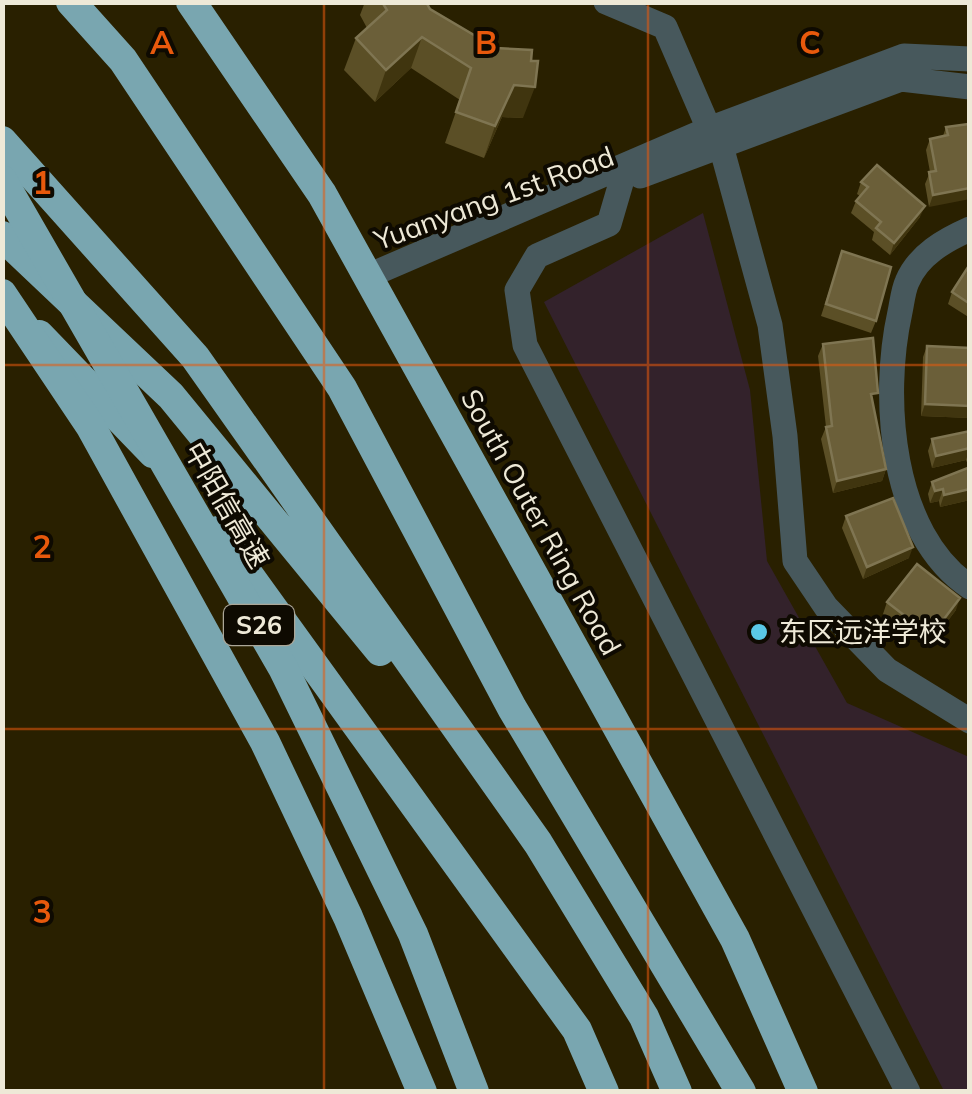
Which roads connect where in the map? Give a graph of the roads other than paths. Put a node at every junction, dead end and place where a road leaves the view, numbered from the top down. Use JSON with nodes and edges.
{"nodes":[{"id":1,"x":67,"y":2,"type":"edge"},
{"id":2,"x":192,"y":2,"type":"edge"},
{"id":3,"x":606,"y":2,"type":"edge"},
{"id":4,"x":970,"y":59,"type":"edge"},
{"id":5,"x":970,"y":87,"type":"edge"},
{"id":6,"x":715,"y":138,"type":"junction"},
{"id":7,"x":2,"y":141,"type":"edge"},
{"id":8,"x":2,"y":180,"type":"edge"},
{"id":9,"x":621,"y":183,"type":"junction"},
{"id":10,"x":970,"y":229,"type":"edge"},
{"id":11,"x":2,"y":236,"type":"edge"},
{"id":12,"x":368,"y":276,"type":"junction"},
{"id":13,"x":2,"y":295,"type":"edge"},
{"id":14,"x":970,"y":587,"type":"edge"},
{"id":15,"x":970,"y":721,"type":"edge"},
{"id":16,"x":538,"y":842,"type":"junction"},
{"id":17,"x":422,"y":1092,"type":"edge"},
{"id":18,"x":474,"y":1092,"type":"edge"},
{"id":19,"x":604,"y":1092,"type":"edge"},
{"id":20,"x":677,"y":1092,"type":"edge"},
{"id":21,"x":741,"y":1092,"type":"edge"},
{"id":22,"x":802,"y":1092,"type":"edge"},
{"id":23,"x":908,"y":1092,"type":"edge"}],
"edges":[{"from":1,"to":21,"type":"highway"},
{"from":2,"to":12,"type":"highway","name":"South Outer Ring Road"},
{"from":3,"to":6,"type":"street"},
{"from":4,"to":6,"type":"street","name":"Yuanyang 1st Road"},
{"from":5,"to":6,"type":"street","name":"Yuanyang 1st Road"},
{"from":6,"to":9,"type":"street","name":"Yuanyang 1st Road"},
{"from":6,"to":12,"type":"street","name":"Yuanyang 1st Road"},
{"from":6,"to":15,"type":"street"},
{"from":7,"to":16,"type":"highway"},
{"from":8,"to":18,"type":"highway","name":"中阳信高速","number":"S26","bridge":true},
{"from":9,"to":12,"type":"street","name":"Yuanyang 1st Road"},
{"from":9,"to":23,"type":"street"},
{"from":10,"to":14,"type":"street"},
{"from":11,"to":16,"type":"highway"},
{"from":12,"to":22,"type":"highway","name":"South Outer Ring Road"},
{"from":13,"to":17,"type":"highway","number":"S26","bridge":true},
{"from":13,"to":19,"type":"highway"},
{"from":16,"to":20,"type":"highway"}]}
